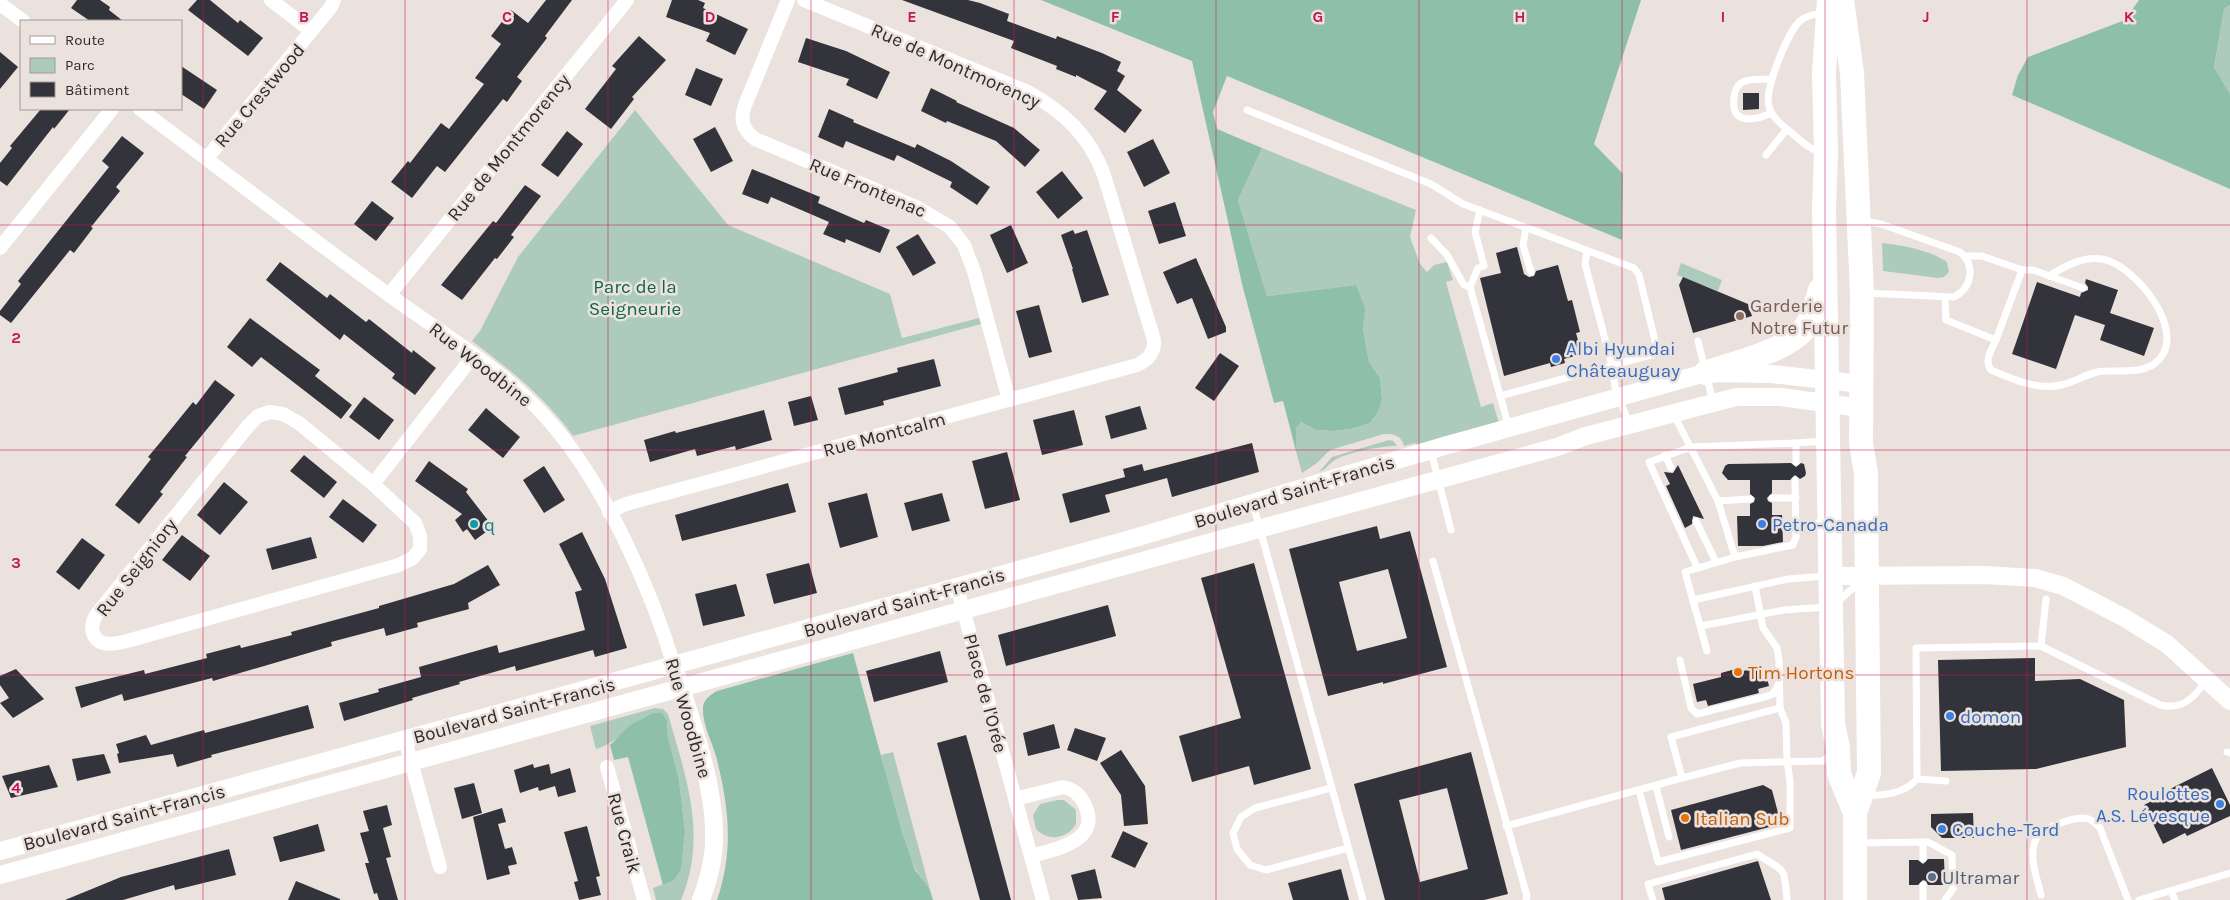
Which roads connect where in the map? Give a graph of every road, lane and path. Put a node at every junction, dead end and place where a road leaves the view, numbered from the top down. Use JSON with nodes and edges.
{"nodes":[{"id":1,"x":271,"y":0,"type":"edge"},
{"id":2,"x":334,"y":0,"type":"edge"},
{"id":3,"x":627,"y":0,"type":"edge"},
{"id":4,"x":788,"y":0,"type":"edge"},
{"id":5,"x":804,"y":0,"type":"edge"},
{"id":6,"x":0,"y":4,"type":"edge"},
{"id":7,"x":1835,"y":6,"type":"edge"},
{"id":8,"x":22,"y":20,"type":"edge"},
{"id":9,"x":311,"y":31,"type":"junction"},
{"id":10,"x":1772,"y":79,"type":"junction"},
{"id":11,"x":111,"y":110,"type":"edge"},
{"id":12,"x":141,"y":110,"type":"edge"},
{"id":13,"x":1247,"y":110,"type":"dead end"},
{"id":14,"x":1771,"y":113,"type":"junction"},
{"id":15,"x":1787,"y":129,"type":"junction"},
{"id":16,"x":1826,"y":153,"type":"junction"},
{"id":17,"x":1766,"y":154,"type":"dead end"},
{"id":18,"x":206,"y":158,"type":"junction"},
{"id":19,"x":1480,"y":210,"type":"junction"},
{"id":20,"x":1859,"y":221,"type":"junction"},
{"id":21,"x":1526,"y":228,"type":"junction"},
{"id":22,"x":1431,"y":238,"type":"dead end"},
{"id":23,"x":3,"y":240,"type":"edge"},
{"id":24,"x":1587,"y":251,"type":"junction"},
{"id":25,"x":1965,"y":256,"type":"junction"},
{"id":26,"x":2022,"y":270,"type":"junction"},
{"id":27,"x":1531,"y":272,"type":"dead end"},
{"id":28,"x":1826,"y":272,"type":"junction"},
{"id":29,"x":2049,"y":276,"type":"junction"},
{"id":30,"x":1470,"y":287,"type":"junction"},
{"id":31,"x":2083,"y":288,"type":"dead end"},
{"id":32,"x":1862,"y":293,"type":"junction"},
{"id":33,"x":389,"y":294,"type":"junction"},
{"id":34,"x":1945,"y":297,"type":"junction"},
{"id":35,"x":1996,"y":340,"type":"junction"},
{"id":36,"x":1698,"y":341,"type":"dead end"},
{"id":37,"x":1154,"y":350,"type":"joint"},
{"id":38,"x":474,"y":355,"type":"junction"},
{"id":39,"x":1612,"y":366,"type":"junction"},
{"id":40,"x":1705,"y":373,"type":"junction"},
{"id":41,"x":1861,"y":384,"type":"junction"},
{"id":42,"x":1819,"y":390,"type":"junction"},
{"id":43,"x":1500,"y":396,"type":"junction"},
{"id":44,"x":1618,"y":397,"type":"junction"},
{"id":45,"x":1009,"y":400,"type":"junction"},
{"id":46,"x":1713,"y":402,"type":"junction"},
{"id":47,"x":1861,"y":408,"type":"junction"},
{"id":48,"x":1673,"y":413,"type":"junction"},
{"id":49,"x":1629,"y":425,"type":"junction"},
{"id":50,"x":1507,"y":428,"type":"junction"},
{"id":51,"x":1829,"y":440,"type":"junction"},
{"id":52,"x":1796,"y":442,"type":"junction"},
{"id":53,"x":1691,"y":447,"type":"junction"},
{"id":54,"x":1431,"y":450,"type":"junction"},
{"id":55,"x":1665,"y":455,"type":"junction"},
{"id":56,"x":1796,"y":462,"type":"dead end"},
{"id":57,"x":1671,"y":468,"type":"dead end"},
{"id":58,"x":1438,"y":479,"type":"junction"},
{"id":59,"x":1796,"y":480,"type":"dead end"},
{"id":60,"x":373,"y":484,"type":"junction"},
{"id":61,"x":1772,"y":498,"type":"dead end"},
{"id":62,"x":1796,"y":498,"type":"junction"},
{"id":63,"x":1750,"y":499,"type":"dead end"},
{"id":64,"x":1718,"y":501,"type":"junction"},
{"id":65,"x":1253,"y":504,"type":"junction"},
{"id":66,"x":609,"y":512,"type":"junction"},
{"id":67,"x":1696,"y":521,"type":"dead end"},
{"id":68,"x":1830,"y":523,"type":"junction"},
{"id":69,"x":1796,"y":524,"type":"junction"},
{"id":70,"x":1260,"y":528,"type":"junction"},
{"id":71,"x":1451,"y":530,"type":"dead end"},
{"id":72,"x":1735,"y":557,"type":"junction"},
{"id":73,"x":1433,"y":561,"type":"dead end"},
{"id":74,"x":1716,"y":562,"type":"junction"},
{"id":75,"x":1697,"y":567,"type":"junction"},
{"id":76,"x":1867,"y":575,"type":"junction"},
{"id":77,"x":1832,"y":576,"type":"junction"},
{"id":78,"x":1755,"y":586,"type":"junction"},
{"id":79,"x":957,"y":587,"type":"junction"},
{"id":80,"x":2046,"y":599,"type":"dead end"},
{"id":81,"x":1694,"y":600,"type":"junction"},
{"id":82,"x":1832,"y":606,"type":"junction"},
{"id":83,"x":963,"y":609,"type":"junction"},
{"id":84,"x":1760,"y":615,"type":"junction"},
{"id":85,"x":1701,"y":626,"type":"junction"},
{"id":86,"x":2041,"y":646,"type":"junction"},
{"id":87,"x":1707,"y":651,"type":"dead end"},
{"id":88,"x":1680,"y":660,"type":"dead end"},
{"id":89,"x":674,"y":666,"type":"junction"},
{"id":90,"x":2206,"y":680,"type":"junction"},
{"id":91,"x":1780,"y":682,"type":"junction"},
{"id":92,"x":681,"y":688,"type":"junction"},
{"id":93,"x":2230,"y":701,"type":"edge"},
{"id":94,"x":1780,"y":708,"type":"junction"},
{"id":95,"x":405,"y":740,"type":"junction"},
{"id":96,"x":1838,"y":748,"type":"junction"},
{"id":97,"x":1787,"y":761,"type":"junction"},
{"id":98,"x":411,"y":762,"type":"junction"},
{"id":99,"x":607,"y":767,"type":"dead end"},
{"id":100,"x":1682,"y":778,"type":"junction"},
{"id":101,"x":1917,"y":779,"type":"junction"},
{"id":102,"x":1946,"y":781,"type":"dead end"},
{"id":103,"x":1656,"y":786,"type":"junction"},
{"id":104,"x":1331,"y":788,"type":"junction"},
{"id":105,"x":1639,"y":790,"type":"junction"},
{"id":106,"x":1015,"y":799,"type":"junction"},
{"id":107,"x":1854,"y":801,"type":"junction"},
{"id":108,"x":1506,"y":826,"type":"junction"},
{"id":109,"x":1669,"y":837,"type":"dead end"},
{"id":110,"x":1923,"y":842,"type":"junction"},
{"id":111,"x":1855,"y":843,"type":"junction"},
{"id":112,"x":1348,"y":848,"type":"junction"},
{"id":113,"x":0,"y":852,"type":"edge"},
{"id":114,"x":1031,"y":856,"type":"junction"},
{"id":115,"x":1923,"y":859,"type":"dead end"},
{"id":116,"x":440,"y":867,"type":"dead end"},
{"id":117,"x":2230,"y":873,"type":"edge"},
{"id":118,"x":0,"y":875,"type":"edge"},
{"id":119,"x":1923,"y":885,"type":"dead end"},
{"id":120,"x":2172,"y":890,"type":"junction"},
{"id":121,"x":2041,"y":895,"type":"dead end"},
{"id":122,"x":1650,"y":899,"type":"edge"},
{"id":123,"x":644,"y":900,"type":"edge"},
{"id":124,"x":701,"y":900,"type":"edge"},
{"id":125,"x":1043,"y":900,"type":"edge"},
{"id":126,"x":1363,"y":900,"type":"edge"},
{"id":127,"x":1526,"y":900,"type":"edge"},
{"id":128,"x":1787,"y":900,"type":"edge"},
{"id":129,"x":1855,"y":900,"type":"edge"},
{"id":130,"x":1923,"y":900,"type":"edge"},
{"id":131,"x":1945,"y":900,"type":"edge"},
{"id":132,"x":2128,"y":900,"type":"edge"},
{"id":133,"x":2139,"y":900,"type":"edge"},
{"id":134,"x":2175,"y":900,"type":"edge"}],
"edges":[{"from":1,"to":9,"type":"street","name":"Rue Crestwood"},
{"from":2,"to":9,"type":"street","name":"Rue Crestwood"},
{"from":3,"to":33,"type":"street","name":"Rue de Montmorency"},
{"from":4,"to":45,"type":"street","name":"Rue Frontenac"},
{"from":5,"to":37,"type":"street","name":"Rue de Montmorency"},
{"from":6,"to":8,"type":"street"},
{"from":7,"to":10,"type":"lane"},
{"from":7,"to":16,"type":"highway"},
{"from":7,"to":20,"type":"highway"},
{"from":9,"to":18,"type":"street","name":"Rue Crestwood"},
{"from":10,"to":14,"type":"lane"},
{"from":10,"to":14,"type":"lane"},
{"from":11,"to":23,"type":"street"},
{"from":12,"to":18,"type":"street","name":"Rue Woodbine"},
{"from":13,"to":19,"type":"lane"},
{"from":14,"to":15,"type":"lane"},
{"from":15,"to":16,"type":"lane"},
{"from":15,"to":17,"type":"lane"},
{"from":16,"to":28,"type":"highway"},
{"from":18,"to":33,"type":"street","name":"Rue Woodbine"},
{"from":19,"to":21,"type":"lane"},
{"from":19,"to":30,"type":"lane"},
{"from":20,"to":25,"type":"lane"},
{"from":20,"to":32,"type":"highway"},
{"from":21,"to":24,"type":"lane"},
{"from":21,"to":27,"type":"lane"},
{"from":22,"to":30,"type":"lane"},
{"from":24,"to":39,"type":"lane"},
{"from":24,"to":39,"type":"lane"},
{"from":25,"to":26,"type":"lane"},
{"from":25,"to":34,"type":"lane"},
{"from":26,"to":29,"type":"lane"},
{"from":26,"to":35,"type":"lane"},
{"from":28,"to":40,"type":"highway"},
{"from":28,"to":42,"type":"highway"},
{"from":29,"to":31,"type":"lane"},
{"from":29,"to":35,"type":"lane"},
{"from":30,"to":43,"type":"lane"},
{"from":32,"to":34,"type":"lane"},
{"from":32,"to":41,"type":"highway"},
{"from":33,"to":38,"type":"street","name":"Rue Woodbine"},
{"from":34,"to":35,"type":"lane"},
{"from":36,"to":40,"type":"lane"},
{"from":37,"to":45,"type":"street","name":"Rue Montcalm"},
{"from":38,"to":60,"type":"street"},
{"from":38,"to":66,"type":"street","name":"Rue Woodbine"},
{"from":39,"to":43,"type":"lane"},
{"from":39,"to":44,"type":"lane"},
{"from":40,"to":42,"type":"street","name":"Boulevard Saint-Francis"},
{"from":40,"to":44,"type":"street","name":"Boulevard Saint-Francis"},
{"from":40,"to":46,"type":"lane"},
{"from":41,"to":42,"type":"street"},
{"from":41,"to":47,"type":"highway"},
{"from":42,"to":46,"type":"street","name":"Boulevard Saint-Francis"},
{"from":42,"to":47,"type":"street"},
{"from":42,"to":51,"type":"highway"},
{"from":43,"to":50,"type":"lane"},
{"from":44,"to":49,"type":"lane"},
{"from":44,"to":50,"type":"street","name":"Boulevard Saint-Francis"},
{"from":45,"to":66,"type":"street","name":"Rue Montcalm"},
{"from":46,"to":48,"type":"street","name":"Boulevard Saint-Francis"},
{"from":47,"to":76,"type":"highway"},
{"from":48,"to":49,"type":"street","name":"Boulevard Saint-Francis"},
{"from":48,"to":53,"type":"lane"},
{"from":49,"to":58,"type":"street","name":"Boulevard Saint-Francis"},
{"from":50,"to":54,"type":"street","name":"Boulevard Saint-Francis"},
{"from":51,"to":52,"type":"lane"},
{"from":51,"to":68,"type":"highway"},
{"from":52,"to":53,"type":"lane"},
{"from":52,"to":56,"type":"lane"},
{"from":53,"to":55,"type":"lane"},
{"from":53,"to":64,"type":"lane"},
{"from":54,"to":58,"type":"lane"},
{"from":54,"to":65,"type":"street","name":"Boulevard Saint-Francis"},
{"from":55,"to":57,"type":"lane"},
{"from":55,"to":75,"type":"lane"},
{"from":58,"to":70,"type":"street","name":"Boulevard Saint-Francis"},
{"from":58,"to":71,"type":"lane"},
{"from":59,"to":62,"type":"lane"},
{"from":60,"to":60,"type":"street","name":"Rue Seigniory"},
{"from":61,"to":62,"type":"lane"},
{"from":62,"to":69,"type":"lane"},
{"from":63,"to":64,"type":"lane"},
{"from":64,"to":72,"type":"lane"},
{"from":65,"to":70,"type":"lane"},
{"from":65,"to":79,"type":"street","name":"Boulevard Saint-Francis"},
{"from":66,"to":89,"type":"street","name":"Rue Woodbine"},
{"from":67,"to":74,"type":"lane"},
{"from":68,"to":69,"type":"lane"},
{"from":68,"to":77,"type":"highway"},
{"from":69,"to":72,"type":"lane"},
{"from":70,"to":83,"type":"street","name":"Boulevard Saint-Francis"},
{"from":70,"to":104,"type":"lane"},
{"from":72,"to":74,"type":"lane"},
{"from":73,"to":108,"type":"lane"},
{"from":74,"to":75,"type":"lane"},
{"from":75,"to":81,"type":"lane"},
{"from":76,"to":77,"type":"street"},
{"from":76,"to":82,"type":"lane"},
{"from":76,"to":90,"type":"street"},
{"from":76,"to":107,"type":"highway"},
{"from":77,"to":78,"type":"lane"},
{"from":77,"to":82,"type":"highway"},
{"from":78,"to":81,"type":"lane"},
{"from":78,"to":84,"type":"lane"},
{"from":79,"to":83,"type":"street","name":"Place de l'Orée"},
{"from":79,"to":89,"type":"street","name":"Boulevard Saint-Francis"},
{"from":80,"to":86,"type":"lane"},
{"from":81,"to":85,"type":"lane"},
{"from":82,"to":84,"type":"lane"},
{"from":82,"to":96,"type":"highway"},
{"from":83,"to":92,"type":"street","name":"Boulevard Saint-Francis"},
{"from":83,"to":106,"type":"street","name":"Place de l'Orée"},
{"from":84,"to":85,"type":"lane"},
{"from":84,"to":91,"type":"lane"},
{"from":85,"to":87,"type":"lane"},
{"from":86,"to":90,"type":"lane"},
{"from":86,"to":101,"type":"lane"},
{"from":88,"to":91,"type":"lane"},
{"from":89,"to":92,"type":"street","name":"Rue Woodbine"},
{"from":89,"to":95,"type":"street","name":"Boulevard Saint-Francis"},
{"from":90,"to":93,"type":"street"},
{"from":91,"to":94,"type":"lane"},
{"from":92,"to":98,"type":"street","name":"Boulevard Saint-Francis"},
{"from":92,"to":124,"type":"street","name":"Rue Woodbine"},
{"from":94,"to":97,"type":"lane"},
{"from":94,"to":100,"type":"lane"},
{"from":95,"to":98,"type":"street"},
{"from":95,"to":113,"type":"street","name":"Boulevard Saint-Francis"},
{"from":96,"to":97,"type":"lane"},
{"from":96,"to":107,"type":"highway"},
{"from":97,"to":100,"type":"lane"},
{"from":97,"to":105,"type":"lane"},
{"from":98,"to":116,"type":"street"},
{"from":98,"to":118,"type":"street","name":"Boulevard Saint-Francis"},
{"from":99,"to":123,"type":"street","name":"Rue Craik"},
{"from":100,"to":103,"type":"lane"},
{"from":101,"to":102,"type":"lane"},
{"from":101,"to":107,"type":"lane"},
{"from":103,"to":105,"type":"lane"},
{"from":103,"to":109,"type":"lane"},
{"from":104,"to":112,"type":"lane"},
{"from":104,"to":112,"type":"lane"},
{"from":105,"to":108,"type":"lane"},
{"from":106,"to":114,"type":"street","name":"Place de l'Orée"},
{"from":106,"to":114,"type":"street"},
{"from":107,"to":111,"type":"highway"},
{"from":108,"to":127,"type":"lane"},
{"from":110,"to":111,"type":"lane"},
{"from":110,"to":115,"type":"lane"},
{"from":110,"to":131,"type":"lane"},
{"from":111,"to":129,"type":"highway"},
{"from":112,"to":126,"type":"lane"},
{"from":114,"to":125,"type":"street","name":"Place de l'Orée"},
{"from":117,"to":120,"type":"lane"},
{"from":119,"to":130,"type":"lane"},
{"from":120,"to":133,"type":"lane"},
{"from":120,"to":134,"type":"lane"},
{"from":121,"to":132,"type":"lane"},
{"from":122,"to":128,"type":"lane"}]}
